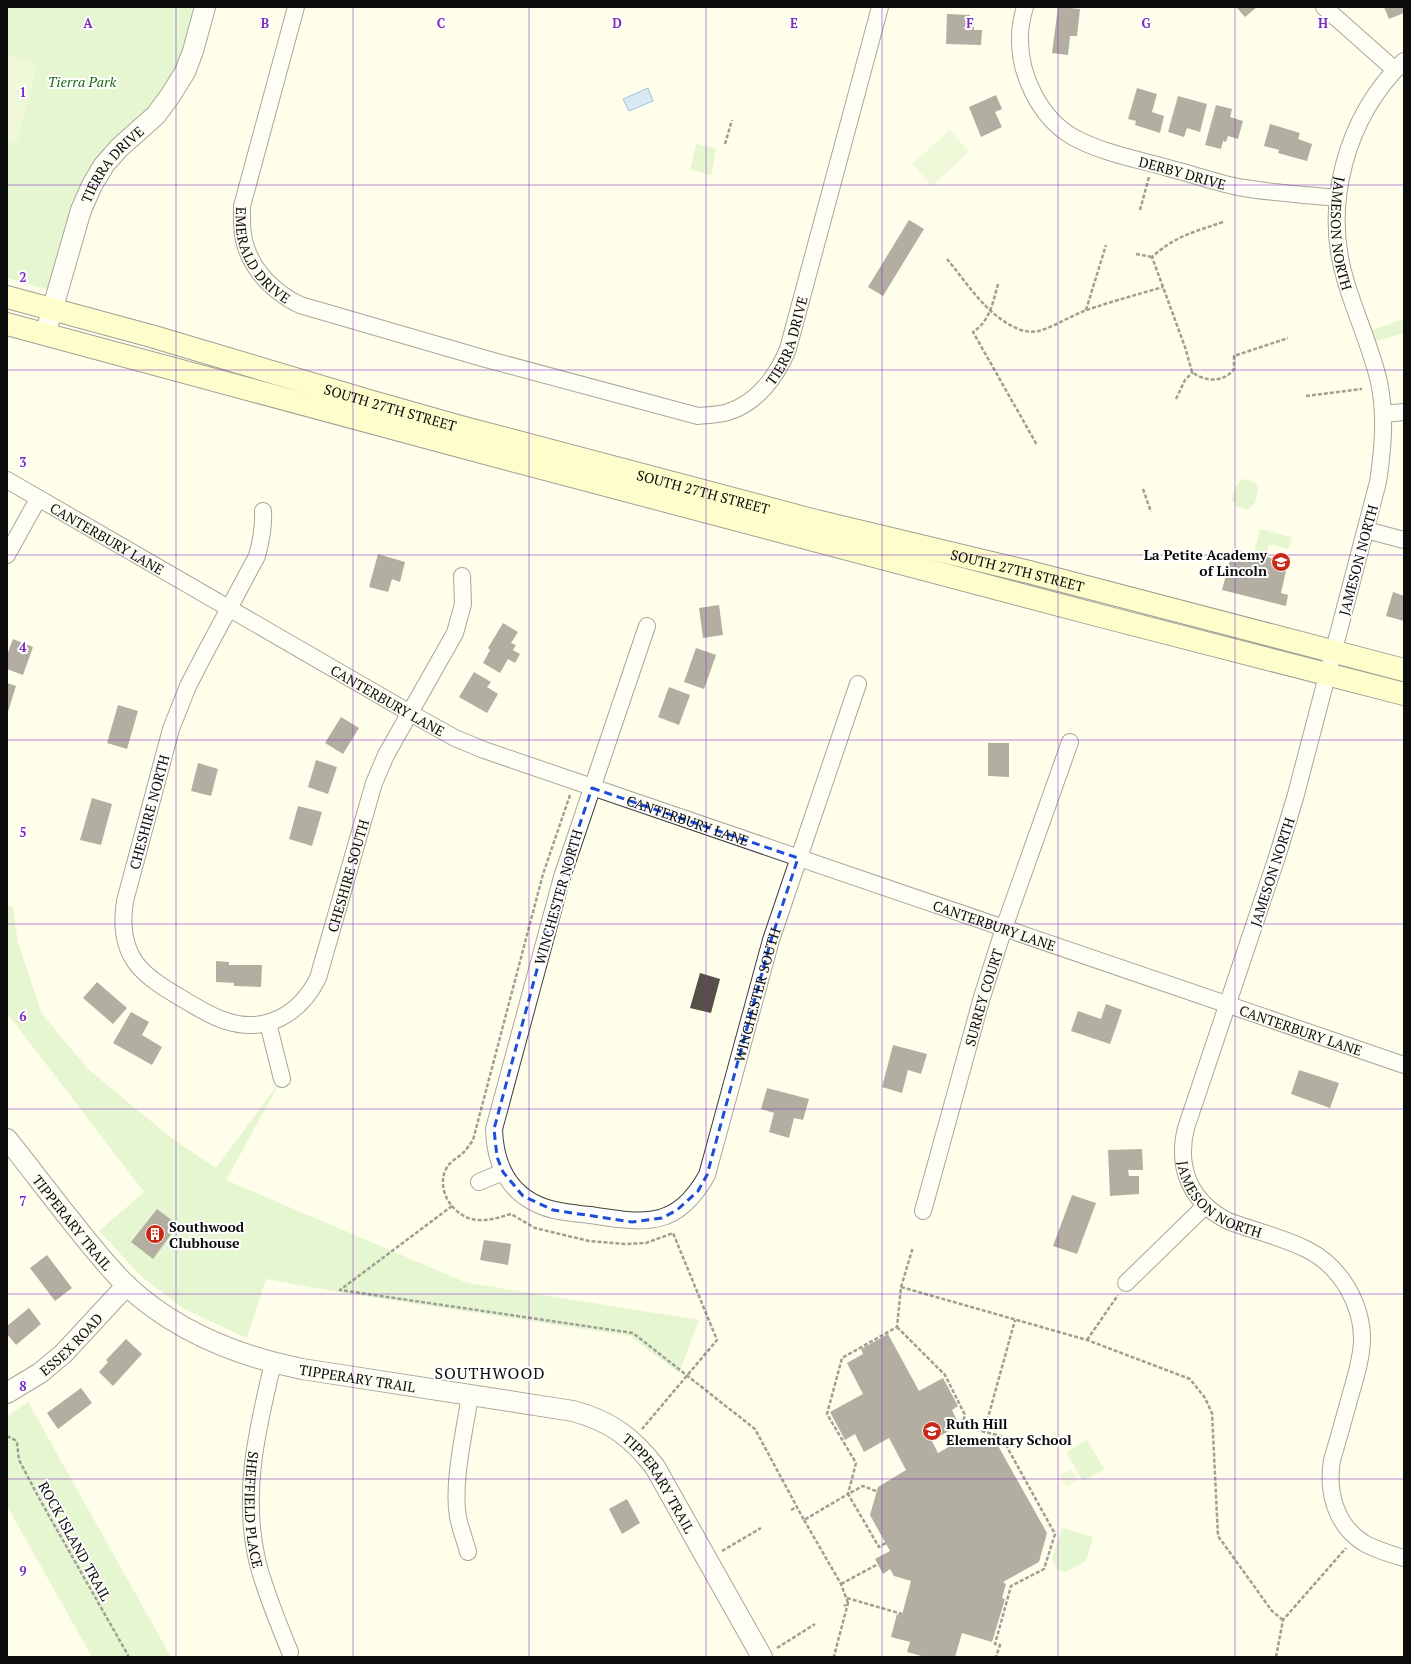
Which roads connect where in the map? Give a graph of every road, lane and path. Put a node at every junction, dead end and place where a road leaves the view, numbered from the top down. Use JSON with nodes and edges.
{"nodes":[{"id":1,"x":205,"y":7,"type":"edge"},
{"id":2,"x":296,"y":7,"type":"edge"},
{"id":3,"x":880,"y":7,"type":"edge"},
{"id":4,"x":1024,"y":7,"type":"edge"},
{"id":5,"x":1324,"y":7,"type":"edge"},
{"id":6,"x":1400,"y":65,"type":"edge"},
{"id":7,"x":732,"y":120,"type":"dead end"},
{"id":8,"x":725,"y":144,"type":"dead end"},
{"id":9,"x":1150,"y":173,"type":"dead end"},
{"id":10,"x":1338,"y":198,"type":"junction"},
{"id":11,"x":1140,"y":210,"type":"dead end"},
{"id":12,"x":1222,"y":222,"type":"dead end"},
{"id":13,"x":1106,"y":245,"type":"dead end"},
{"id":14,"x":1136,"y":254,"type":"dead end"},
{"id":15,"x":1152,"y":257,"type":"junction"},
{"id":16,"x":946,"y":259,"type":"dead end"},
{"id":17,"x":998,"y":284,"type":"dead end"},
{"id":18,"x":1162,"y":287,"type":"junction"},
{"id":19,"x":7,"y":297,"type":"edge"},
{"id":20,"x":52,"y":310,"type":"junction"},
{"id":21,"x":990,"y":310,"type":"junction"},
{"id":22,"x":1086,"y":310,"type":"junction"},
{"id":23,"x":7,"y":324,"type":"edge"},
{"id":24,"x":45,"y":335,"type":"junction"},
{"id":25,"x":1288,"y":338,"type":"dead end"},
{"id":26,"x":486,"y":359,"type":"joint"},
{"id":27,"x":1193,"y":372,"type":"junction"},
{"id":28,"x":1362,"y":389,"type":"dead end"},
{"id":29,"x":1306,"y":396,"type":"dead end"},
{"id":30,"x":1176,"y":399,"type":"dead end"},
{"id":31,"x":1404,"y":412,"type":"edge"},
{"id":32,"x":1383,"y":414,"type":"junction"},
{"id":33,"x":1038,"y":445,"type":"dead end"},
{"id":34,"x":12,"y":479,"type":"edge"},
{"id":35,"x":1143,"y":489,"type":"dead end"},
{"id":36,"x":38,"y":499,"type":"junction"},
{"id":37,"x":263,"y":511,"type":"dead end"},
{"id":38,"x":1151,"y":512,"type":"dead end"},
{"id":39,"x":1366,"y":530,"type":"junction"},
{"id":40,"x":1404,"y":540,"type":"edge"},
{"id":41,"x":7,"y":555,"type":"edge"},
{"id":42,"x":462,"y":576,"type":"dead end"},
{"id":43,"x":230,"y":609,"type":"junction"},
{"id":44,"x":647,"y":626,"type":"dead end"},
{"id":45,"x":1334,"y":652,"type":"junction"},
{"id":46,"x":1404,"y":670,"type":"edge"},
{"id":47,"x":1328,"y":674,"type":"junction"},
{"id":48,"x":858,"y":684,"type":"dead end"},
{"id":49,"x":1404,"y":694,"type":"edge"},
{"id":50,"x":410,"y":713,"type":"junction"},
{"id":51,"x":1070,"y":742,"type":"dead end"},
{"id":52,"x":592,"y":788,"type":"junction"},
{"id":53,"x":571,"y":794,"type":"dead end"},
{"id":54,"x":798,"y":858,"type":"junction"},
{"id":55,"x":1004,"y":928,"type":"junction"},
{"id":56,"x":186,"y":1001,"type":"joint"},
{"id":57,"x":1228,"y":1005,"type":"junction"},
{"id":58,"x":268,"y":1022,"type":"junction"},
{"id":59,"x":1404,"y":1065,"type":"edge"},
{"id":60,"x":282,"y":1079,"type":"dead end"},
{"id":61,"x":7,"y":1139,"type":"edge"},
{"id":62,"x":503,"y":1172,"type":"junction"},
{"id":63,"x":479,"y":1182,"type":"dead end"},
{"id":64,"x":452,"y":1206,"type":"junction"},
{"id":65,"x":1205,"y":1206,"type":"junction"},
{"id":66,"x":923,"y":1211,"type":"dead end"},
{"id":67,"x":587,"y":1215,"type":"joint"},
{"id":68,"x":913,"y":1247,"type":"dead end"},
{"id":69,"x":1126,"y":1283,"type":"joint"},
{"id":70,"x":127,"y":1285,"type":"junction"},
{"id":71,"x":901,"y":1288,"type":"junction"},
{"id":72,"x":1015,"y":1320,"type":"junction"},
{"id":73,"x":897,"y":1327,"type":"junction"},
{"id":74,"x":1087,"y":1340,"type":"junction"},
{"id":75,"x":273,"y":1363,"type":"junction"},
{"id":76,"x":686,"y":1375,"type":"junction"},
{"id":77,"x":7,"y":1393,"type":"edge"},
{"id":78,"x":470,"y":1395,"type":"junction"},
{"id":79,"x":641,"y":1430,"type":"dead end"},
{"id":80,"x":984,"y":1432,"type":"junction"},
{"id":81,"x":7,"y":1436,"type":"edge"},
{"id":82,"x":876,"y":1491,"type":"dead end"},
{"id":83,"x":848,"y":1494,"type":"junction"},
{"id":84,"x":797,"y":1507,"type":"junction"},
{"id":85,"x":791,"y":1510,"type":"dead end"},
{"id":86,"x":804,"y":1520,"type":"junction"},
{"id":87,"x":761,"y":1528,"type":"dead end"},
{"id":88,"x":1356,"y":1536,"type":"junction"},
{"id":89,"x":886,"y":1543,"type":"dead end"},
{"id":90,"x":722,"y":1551,"type":"dead end"},
{"id":91,"x":468,"y":1552,"type":"dead end"},
{"id":92,"x":1404,"y":1558,"type":"edge"},
{"id":93,"x":878,"y":1564,"type":"dead end"},
{"id":94,"x":841,"y":1584,"type":"junction"},
{"id":95,"x":847,"y":1598,"type":"junction"},
{"id":96,"x":848,"y":1603,"type":"junction"},
{"id":97,"x":844,"y":1606,"type":"dead end"},
{"id":98,"x":902,"y":1614,"type":"dead end"},
{"id":99,"x":1283,"y":1620,"type":"junction"},
{"id":100,"x":816,"y":1624,"type":"dead end"},
{"id":101,"x":290,"y":1652,"type":"dead end"},
{"id":102,"x":769,"y":1652,"type":"edge"},
{"id":103,"x":129,"y":1657,"type":"edge"},
{"id":104,"x":836,"y":1657,"type":"edge"},
{"id":105,"x":996,"y":1657,"type":"edge"},
{"id":106,"x":1276,"y":1657,"type":"edge"}],
"edges":[{"from":1,"to":20,"type":"street","name":"TIERRA DRIVE"},
{"from":2,"to":26,"type":"street","name":"EMERALD DRIVE"},
{"from":3,"to":26,"type":"street","name":"TIERRA DRIVE"},
{"from":4,"to":10,"type":"street","name":"DERBY DRIVE"},
{"from":5,"to":6,"type":"street"},
{"from":6,"to":10,"type":"street","name":"JAMESON NORTH"},
{"from":7,"to":8,"type":"path"},
{"from":9,"to":11,"type":"path"},
{"from":10,"to":32,"type":"street","name":"JAMESON NORTH"},
{"from":12,"to":15,"type":"path"},
{"from":13,"to":22,"type":"path"},
{"from":14,"to":15,"type":"path"},
{"from":15,"to":18,"type":"path"},
{"from":16,"to":21,"type":"path"},
{"from":17,"to":21,"type":"path"},
{"from":18,"to":22,"type":"path"},
{"from":18,"to":27,"type":"path"},
{"from":19,"to":20,"type":"main road","name":"SOUTH 27TH STREET"},
{"from":20,"to":24,"type":"street","name":"TIERRA DRIVE"},
{"from":20,"to":45,"type":"main road","name":"SOUTH 27TH STREET"},
{"from":21,"to":22,"type":"path"},
{"from":21,"to":33,"type":"path"},
{"from":23,"to":24,"type":"main road","name":"SOUTH 27TH STREET"},
{"from":24,"to":47,"type":"main road","name":"SOUTH 27TH STREET"},
{"from":25,"to":27,"type":"path"},
{"from":27,"to":30,"type":"path"},
{"from":28,"to":29,"type":"path"},
{"from":31,"to":32,"type":"street"},
{"from":32,"to":39,"type":"street","name":"JAMESON NORTH"},
{"from":34,"to":36,"type":"street","name":"CANTERBURY LANE"},
{"from":35,"to":38,"type":"path"},
{"from":36,"to":41,"type":"street"},
{"from":36,"to":43,"type":"street","name":"CANTERBURY LANE"},
{"from":37,"to":43,"type":"street","name":"CHESHIRE NORTH"},
{"from":39,"to":40,"type":"street"},
{"from":39,"to":45,"type":"street","name":"JAMESON NORTH"},
{"from":42,"to":50,"type":"street","name":"CHESHIRE SOUTH"},
{"from":43,"to":50,"type":"street","name":"CANTERBURY LANE"},
{"from":43,"to":56,"type":"street","name":"CHESHIRE NORTH"},
{"from":44,"to":52,"type":"street","name":"WINCHESTER NORTH"},
{"from":45,"to":46,"type":"main road","name":"SOUTH 27TH STREET"},
{"from":45,"to":47,"type":"street","name":"JAMESON NORTH"},
{"from":47,"to":49,"type":"main road","name":"SOUTH 27TH STREET"},
{"from":47,"to":57,"type":"street","name":"JAMESON NORTH"},
{"from":48,"to":54,"type":"street","name":"WINCHESTER SOUTH"},
{"from":50,"to":52,"type":"street","name":"CANTERBURY LANE"},
{"from":50,"to":58,"type":"street","name":"CHESHIRE SOUTH"},
{"from":51,"to":55,"type":"street","name":"SURREY COURT"},
{"from":52,"to":54,"type":"street","name":"CANTERBURY LANE"},
{"from":52,"to":62,"type":"street","name":"WINCHESTER NORTH"},
{"from":53,"to":64,"type":"path"},
{"from":54,"to":55,"type":"street","name":"CANTERBURY LANE"},
{"from":54,"to":67,"type":"street","name":"WINCHESTER SOUTH"},
{"from":55,"to":57,"type":"street","name":"CANTERBURY LANE"},
{"from":55,"to":66,"type":"street","name":"SURREY COURT"},
{"from":56,"to":58,"type":"street","name":"CHESHIRE SOUTH"},
{"from":57,"to":59,"type":"street","name":"CANTERBURY LANE"},
{"from":57,"to":65,"type":"street","name":"JAMESON NORTH"},
{"from":58,"to":60,"type":"street"},
{"from":61,"to":70,"type":"street","name":"TIPPERARY TRAIL"},
{"from":62,"to":63,"type":"street"},
{"from":62,"to":67,"type":"street","name":"WINCHESTER NORTH"},
{"from":64,"to":76,"type":"path"},
{"from":64,"to":76,"type":"path"},
{"from":65,"to":69,"type":"street"},
{"from":65,"to":88,"type":"street","name":"JAMESON NORTH"},
{"from":68,"to":71,"type":"path"},
{"from":69,"to":74,"type":"path"},
{"from":70,"to":75,"type":"street","name":"TIPPERARY TRAIL"},
{"from":70,"to":77,"type":"street","name":"ESSEX ROAD"},
{"from":71,"to":72,"type":"path"},
{"from":71,"to":73,"type":"path"},
{"from":72,"to":74,"type":"path"},
{"from":72,"to":80,"type":"path"},
{"from":73,"to":80,"type":"path"},
{"from":73,"to":83,"type":"path"},
{"from":74,"to":99,"type":"path"},
{"from":75,"to":78,"type":"street","name":"TIPPERARY TRAIL"},
{"from":75,"to":101,"type":"street","name":"SHEFFIELD PLACE"},
{"from":76,"to":79,"type":"path"},
{"from":76,"to":84,"type":"path"},
{"from":78,"to":91,"type":"street"},
{"from":78,"to":102,"type":"street","name":"TIPPERARY TRAIL"},
{"from":80,"to":105,"type":"path"},
{"from":81,"to":103,"type":"path","name":"ROCK ISLAND TRAIL"},
{"from":82,"to":83,"type":"path"},
{"from":83,"to":86,"type":"path"},
{"from":83,"to":89,"type":"path"},
{"from":84,"to":85,"type":"path"},
{"from":84,"to":86,"type":"path"},
{"from":86,"to":94,"type":"path"},
{"from":87,"to":90,"type":"path"},
{"from":88,"to":92,"type":"street","name":"JAMESON NORTH"},
{"from":88,"to":99,"type":"path"},
{"from":93,"to":94,"type":"path"},
{"from":94,"to":95,"type":"path"},
{"from":95,"to":96,"type":"path"},
{"from":95,"to":98,"type":"path"},
{"from":96,"to":97,"type":"path"},
{"from":96,"to":104,"type":"path"},
{"from":99,"to":106,"type":"path"},
{"from":100,"to":102,"type":"path"}]}
